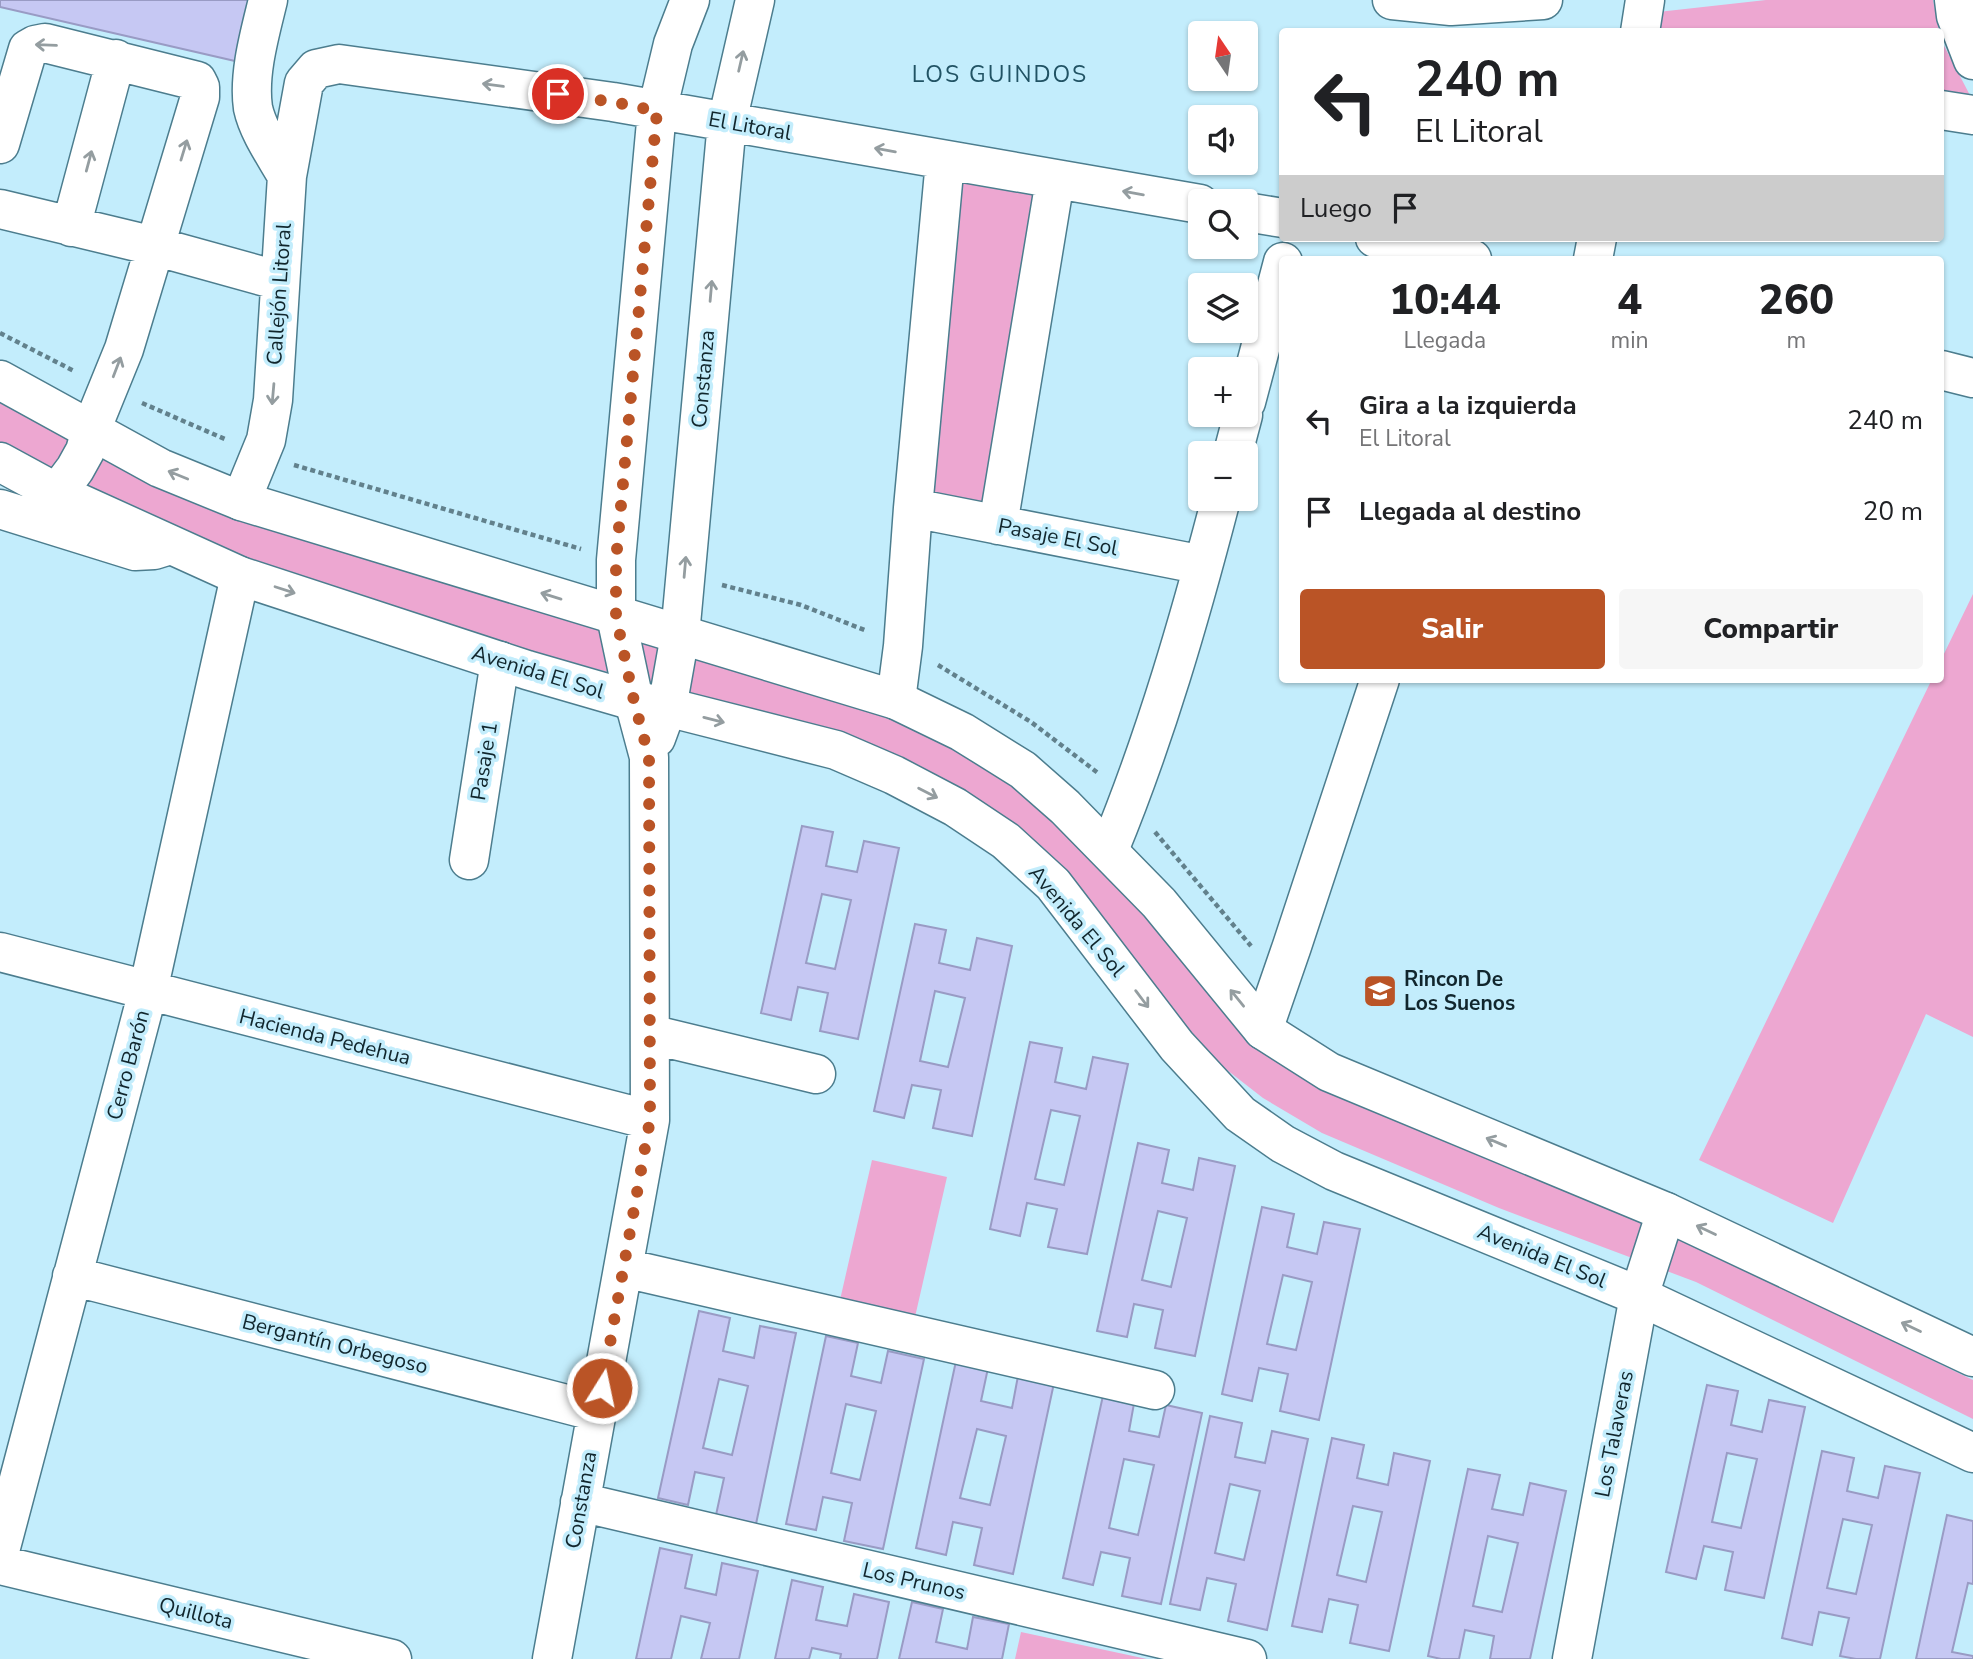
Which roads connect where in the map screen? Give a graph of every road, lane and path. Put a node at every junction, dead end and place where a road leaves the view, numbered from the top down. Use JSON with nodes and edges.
{"nodes":[{"id":1,"x":268,"y":0,"type":"edge"},
{"id":2,"x":690,"y":0,"type":"edge"},
{"id":3,"x":755,"y":0,"type":"edge"},
{"id":4,"x":1392,"y":0,"type":"edge"},
{"id":5,"x":1543,"y":0,"type":"edge"},
{"id":6,"x":1644,"y":0,"type":"edge"},
{"id":7,"x":1954,"y":0,"type":"edge"},
{"id":8,"x":1451,"y":3,"type":"edge"},
{"id":9,"x":1640,"y":28,"type":"edge"},
{"id":10,"x":116,"y":59,"type":"junction"},
{"id":11,"x":1973,"y":60,"type":"edge"},
{"id":12,"x":304,"y":83,"type":"joint"},
{"id":13,"x":1944,"y":110,"type":"edge"},
{"id":14,"x":657,"y":111,"type":"junction"},
{"id":15,"x":1973,"y":115,"type":"edge"},
{"id":16,"x":727,"y":122,"type":"junction"},
{"id":17,"x":0,"y":144,"type":"edge"},
{"id":18,"x":945,"y":161,"type":"junction"},
{"id":19,"x":287,"y":176,"type":"junction"},
{"id":20,"x":1055,"y":180,"type":"junction"},
{"id":21,"x":1188,"y":202,"type":"edge"},
{"id":22,"x":0,"y":209,"type":"edge"},
{"id":23,"x":1258,"y":214,"type":"edge"},
{"id":24,"x":1279,"y":218,"type":"edge"},
{"id":25,"x":71,"y":227,"type":"junction"},
{"id":26,"x":1393,"y":242,"type":"edge"},
{"id":27,"x":154,"y":246,"type":"junction"},
{"id":28,"x":1458,"y":256,"type":"edge"},
{"id":29,"x":1279,"y":276,"type":"edge"},
{"id":30,"x":280,"y":281,"type":"junction"},
{"id":31,"x":1258,"y":357,"type":"edge"},
{"id":32,"x":1944,"y":371,"type":"edge"},
{"id":33,"x":1973,"y":378,"type":"edge"},
{"id":34,"x":0,"y":380,"type":"edge"},
{"id":35,"x":90,"y":430,"type":"junction"},
{"id":36,"x":0,"y":462,"type":"edge"},
{"id":37,"x":241,"y":501,"type":"junction"},
{"id":38,"x":28,"y":507,"type":"edge"},
{"id":39,"x":913,"y":508,"type":"junction"},
{"id":40,"x":1218,"y":511,"type":"edge"},
{"id":41,"x":998,"y":525,"type":"junction"},
{"id":42,"x":1203,"y":565,"type":"junction"},
{"id":43,"x":240,"y":576,"type":"junction"},
{"id":44,"x":616,"y":616,"type":"junction"},
{"id":45,"x":680,"y":635,"type":"junction"},
{"id":46,"x":499,"y":661,"type":"junction"},
{"id":47,"x":1379,"y":683,"type":"edge"},
{"id":48,"x":896,"y":700,"type":"junction"},
{"id":49,"x":650,"y":705,"type":"junction"},
{"id":50,"x":1109,"y":850,"type":"junction"},
{"id":51,"x":469,"y":860,"type":"dead end"},
{"id":52,"x":0,"y":952,"type":"edge"},
{"id":53,"x":148,"y":991,"type":"junction"},
{"id":54,"x":1263,"y":1030,"type":"junction"},
{"id":55,"x":650,"y":1034,"type":"junction"},
{"id":56,"x":816,"y":1074,"type":"dead end"},
{"id":57,"x":650,"y":1120,"type":"junction"},
{"id":58,"x":1666,"y":1212,"type":"junction"},
{"id":59,"x":624,"y":1268,"type":"junction"},
{"id":60,"x":72,"y":1276,"type":"junction"},
{"id":61,"x":1639,"y":1296,"type":"junction"},
{"id":62,"x":1973,"y":1357,"type":"edge"},
{"id":63,"x":1156,"y":1390,"type":"dead end"},
{"id":64,"x":597,"y":1412,"type":"junction"},
{"id":65,"x":1973,"y":1453,"type":"edge"},
{"id":66,"x":580,"y":1502,"type":"junction"},
{"id":67,"x":0,"y":1551,"type":"edge"},
{"id":68,"x":0,"y":1565,"type":"edge"},
{"id":69,"x":264,"y":1644,"type":"edge"},
{"id":70,"x":392,"y":1659,"type":"edge"},
{"id":71,"x":552,"y":1659,"type":"edge"},
{"id":72,"x":1247,"y":1659,"type":"edge"},
{"id":73,"x":1572,"y":1659,"type":"edge"}],
"edges":[{"from":1,"to":19,"type":"street"},
{"from":2,"to":14,"type":"street","name":"Constanza"},
{"from":16,"to":3,"type":"street","name":"Constanza","one_way":true},
{"from":4,"to":8,"type":"street"},
{"from":5,"to":8,"type":"street"},
{"from":6,"to":9,"type":"street"},
{"from":7,"to":11,"type":"street"},
{"from":10,"to":17,"type":"street","one_way":true},
{"from":25,"to":10,"type":"street","one_way":true},
{"from":27,"to":10,"type":"street","one_way":true},
{"from":14,"to":12,"type":"street","name":"El Litoral","one_way":true},
{"from":12,"to":19,"type":"street","name":"Callejón Litoral"},
{"from":13,"to":15,"type":"street"},
{"from":14,"to":16,"type":"street","name":"El Litoral"},
{"from":14,"to":44,"type":"street","name":"Constanza"},
{"from":18,"to":16,"type":"street","name":"El Litoral","one_way":true},
{"from":45,"to":16,"type":"street","name":"Constanza","one_way":true},
{"from":18,"to":20,"type":"street","name":"El Litoral"},
{"from":18,"to":39,"type":"street"},
{"from":19,"to":30,"type":"street","name":"Callejón Litoral"},
{"from":21,"to":20,"type":"street","name":"El Litoral","one_way":true},
{"from":20,"to":41,"type":"street"},
{"from":22,"to":25,"type":"street"},
{"from":23,"to":24,"type":"street"},
{"from":25,"to":27,"type":"street"},
{"from":26,"to":28,"type":"street"},
{"from":27,"to":30,"type":"street"},
{"from":35,"to":27,"type":"street","one_way":true},
{"from":29,"to":31,"type":"street"},
{"from":30,"to":37,"type":"street","name":"Callejón Litoral","one_way":true},
{"from":32,"to":33,"type":"street"},
{"from":34,"to":35,"type":"street"},
{"from":37,"to":35,"type":"street","one_way":true},
{"from":35,"to":38,"type":"street"},
{"from":36,"to":38,"type":"street","name":"Avenida El Sol"},
{"from":44,"to":37,"type":"street","one_way":true},
{"from":38,"to":43,"type":"street","name":"Avenida El Sol"},
{"from":39,"to":41,"type":"street","name":"Pasaje El Sol"},
{"from":39,"to":48,"type":"street"},
{"from":40,"to":42,"type":"street"},
{"from":41,"to":42,"type":"street","name":"Pasaje El Sol"},
{"from":42,"to":50,"type":"street"},
{"from":43,"to":46,"type":"street","name":"Avenida El Sol","one_way":true},
{"from":43,"to":53,"type":"street","name":"Cerro Barón"},
{"from":44,"to":45,"type":"street"},
{"from":44,"to":49,"type":"street","name":"Constanza"},
{"from":45,"to":48,"type":"street"},
{"from":45,"to":49,"type":"street","name":"Constanza"},
{"from":46,"to":49,"type":"street","name":"Avenida El Sol"},
{"from":46,"to":51,"type":"street","name":"Pasaje 1"},
{"from":47,"to":54,"type":"street"},
{"from":48,"to":50,"type":"street"},
{"from":49,"to":55,"type":"street","name":"Constanza"},
{"from":49,"to":61,"type":"street","name":"Avenida El Sol","one_way":true},
{"from":54,"to":50,"type":"street","one_way":true},
{"from":52,"to":53,"type":"street","name":"Hacienda Pedehua"},
{"from":53,"to":57,"type":"street","name":"Hacienda Pedehua"},
{"from":53,"to":60,"type":"street","name":"Cerro Barón"},
{"from":58,"to":54,"type":"street","one_way":true},
{"from":55,"to":56,"type":"street"},
{"from":55,"to":57,"type":"street","name":"Constanza"},
{"from":57,"to":59,"type":"street","name":"Constanza"},
{"from":58,"to":61,"type":"street","name":"Los Talaveras"},
{"from":62,"to":58,"type":"street","one_way":true},
{"from":59,"to":63,"type":"street"},
{"from":59,"to":64,"type":"street","name":"Constanza"},
{"from":60,"to":64,"type":"street","name":"Bergantín Orbegoso"},
{"from":60,"to":67,"type":"street","name":"Cerro Barón"},
{"from":61,"to":65,"type":"street","name":"Avenida El Sol"},
{"from":61,"to":73,"type":"street","name":"Los Talaveras"},
{"from":64,"to":66,"type":"street","name":"Constanza"},
{"from":66,"to":71,"type":"street","name":"Constanza"},
{"from":66,"to":72,"type":"street","name":"Los Prunos"},
{"from":68,"to":69,"type":"street","name":"Quillota"},
{"from":69,"to":70,"type":"street","name":"Quillota"}]}
